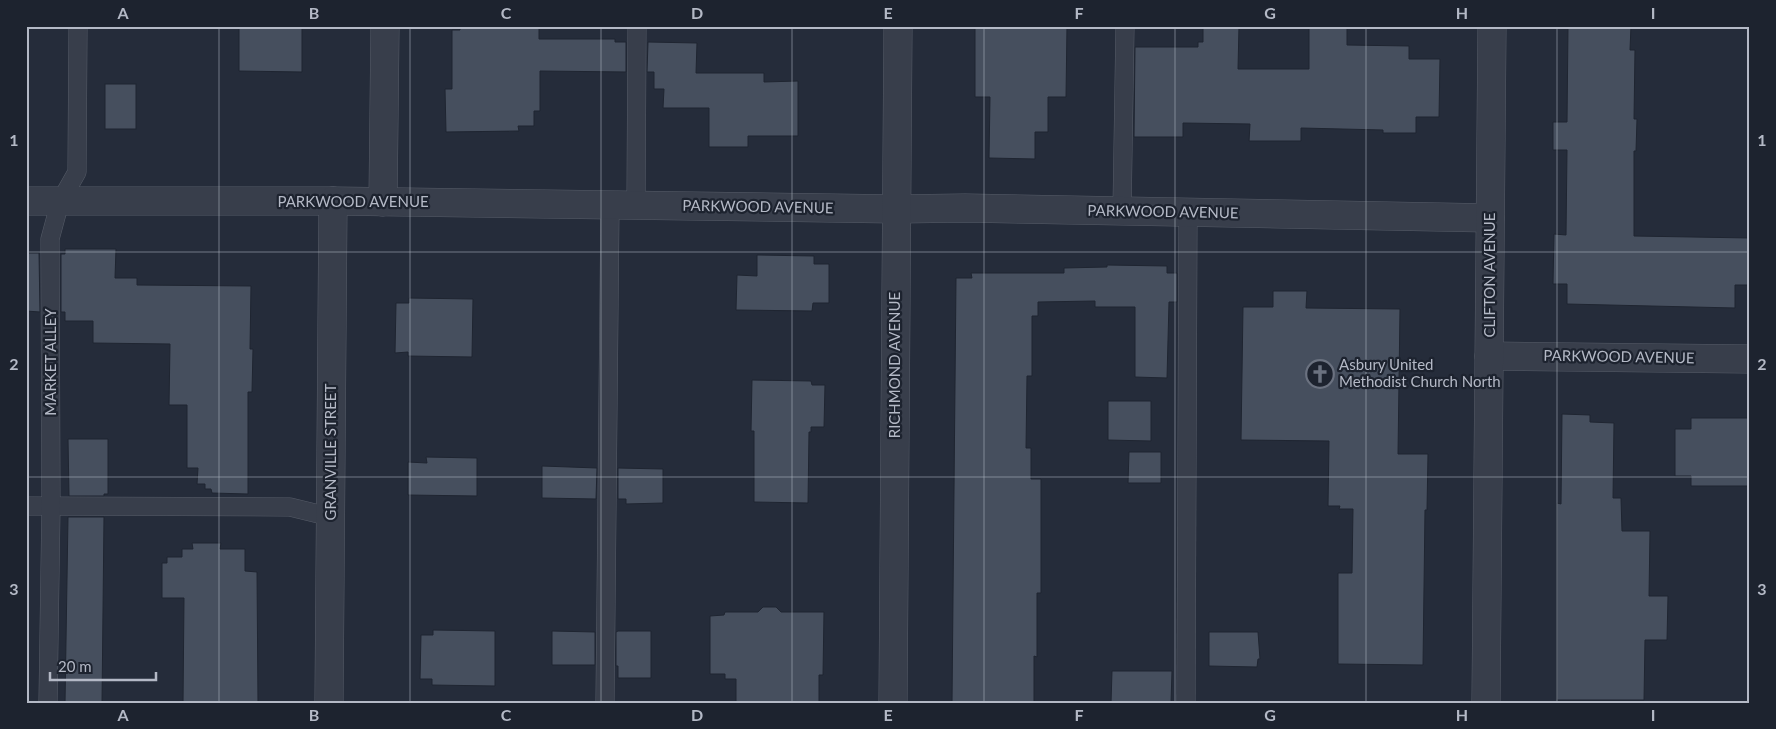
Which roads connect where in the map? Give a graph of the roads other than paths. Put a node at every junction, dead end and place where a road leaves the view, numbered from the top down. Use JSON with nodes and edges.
{"nodes":[{"id":1,"x":78,"y":26,"type":"edge"},
{"id":2,"x":385,"y":26,"type":"edge"},
{"id":3,"x":637,"y":26,"type":"edge"},
{"id":4,"x":898,"y":26,"type":"edge"},
{"id":5,"x":1125,"y":26,"type":"edge"},
{"id":6,"x":1492,"y":26,"type":"edge"},
{"id":7,"x":26,"y":201,"type":"edge"},
{"id":8,"x":334,"y":201,"type":"junction"},
{"id":9,"x":60,"y":202,"type":"junction"},
{"id":10,"x":383,"y":202,"type":"junction"},
{"id":11,"x":623,"y":205,"type":"junction"},
{"id":12,"x":897,"y":209,"type":"junction"},
{"id":13,"x":1122,"y":211,"type":"junction"},
{"id":14,"x":1188,"y":212,"type":"junction"},
{"id":15,"x":1490,"y":218,"type":"junction"},
{"id":16,"x":1489,"y":356,"type":"junction"},
{"id":17,"x":1750,"y":359,"type":"edge"},
{"id":18,"x":26,"y":506,"type":"edge"},
{"id":19,"x":51,"y":506,"type":"junction"},
{"id":20,"x":331,"y":517,"type":"junction"},
{"id":21,"x":48,"y":703,"type":"edge"},
{"id":22,"x":330,"y":703,"type":"edge"},
{"id":23,"x":605,"y":703,"type":"edge"},
{"id":24,"x":893,"y":703,"type":"edge"},
{"id":25,"x":1186,"y":703,"type":"edge"},
{"id":26,"x":1486,"y":703,"type":"edge"}],
"edges":[{"from":1,"to":9,"type":"lane","name":"MARKET ALLEY"},
{"from":2,"to":10,"type":"street"},
{"from":3,"to":11,"type":"lane"},
{"from":4,"to":12,"type":"street","name":"RICHMOND AVENUE"},
{"from":5,"to":13,"type":"lane"},
{"from":6,"to":15,"type":"street","name":"CLIFTON AVENUE"},
{"from":7,"to":9,"type":"street","name":"PARKWOOD AVENUE"},
{"from":8,"to":9,"type":"street","name":"PARKWOOD AVENUE"},
{"from":8,"to":10,"type":"street","name":"PARKWOOD AVENUE"},
{"from":8,"to":20,"type":"street","name":"GRANVILLE STREET"},
{"from":9,"to":19,"type":"lane","name":"MARKET ALLEY"},
{"from":10,"to":11,"type":"street","name":"PARKWOOD AVENUE"},
{"from":11,"to":12,"type":"street","name":"PARKWOOD AVENUE"},
{"from":11,"to":23,"type":"lane"},
{"from":12,"to":13,"type":"street","name":"PARKWOOD AVENUE"},
{"from":12,"to":24,"type":"street","name":"RICHMOND AVENUE"},
{"from":13,"to":14,"type":"street","name":"PARKWOOD AVENUE"},
{"from":14,"to":15,"type":"street","name":"PARKWOOD AVENUE"},
{"from":14,"to":25,"type":"lane"},
{"from":15,"to":16,"type":"street","name":"CLIFTON AVENUE"},
{"from":16,"to":17,"type":"street","name":"PARKWOOD AVENUE"},
{"from":16,"to":26,"type":"street","name":"CLIFTON AVENUE"},
{"from":18,"to":19,"type":"lane"},
{"from":19,"to":20,"type":"lane"},
{"from":19,"to":21,"type":"lane","name":"MARKET ALLEY"},
{"from":20,"to":22,"type":"street","name":"GRANVILLE STREET"}]}
